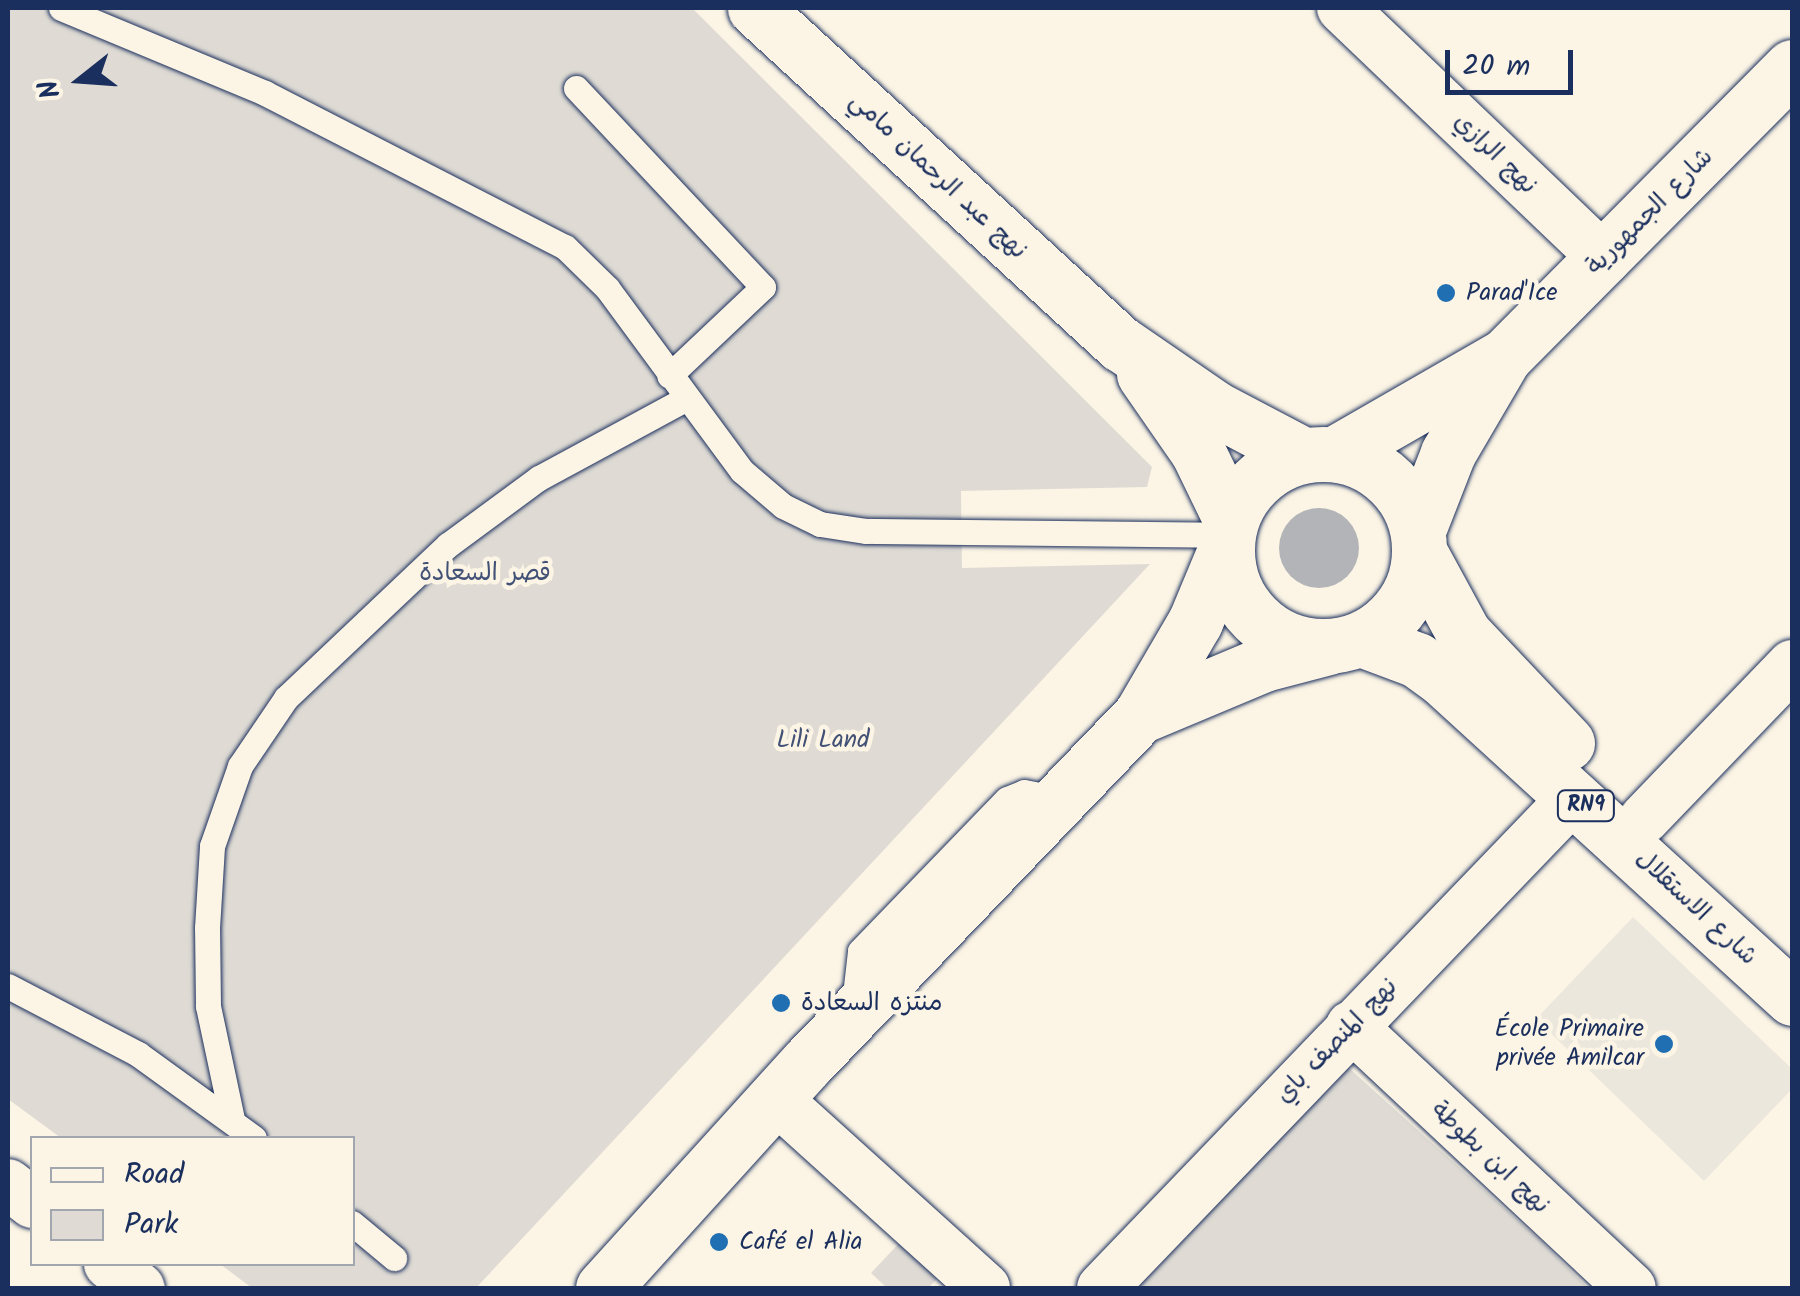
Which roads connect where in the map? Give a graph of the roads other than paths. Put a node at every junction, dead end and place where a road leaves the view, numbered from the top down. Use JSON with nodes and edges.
{"nodes":[{"id":1,"x":61,"y":8,"type":"edge"},
{"id":2,"x":755,"y":8,"type":"edge"},
{"id":3,"x":1342,"y":8,"type":"edge"},
{"id":4,"x":1792,"y":68,"type":"edge"},
{"id":5,"x":576,"y":88,"type":"dead end"},
{"id":6,"x":1604,"y":259,"type":"junction"},
{"id":7,"x":1121,"y":344,"type":"junction"},
{"id":8,"x":1505,"y":356,"type":"junction"},
{"id":9,"x":669,"y":376,"type":"junction"},
{"id":10,"x":684,"y":400,"type":"junction"},
{"id":11,"x":1320,"y":454,"type":"junction"},
{"id":12,"x":1228,"y":534,"type":"junction"},
{"id":13,"x":1419,"y":542,"type":"junction"},
{"id":14,"x":1345,"y":643,"type":"junction"},
{"id":15,"x":1782,"y":698,"type":"edge"},
{"id":16,"x":1140,"y":716,"type":"junction"},
{"id":17,"x":1576,"y":796,"type":"junction"},
{"id":18,"x":1644,"y":819,"type":"junction"},
{"id":19,"x":1792,"y":960,"type":"edge"},
{"id":20,"x":8,"y":986,"type":"edge"},
{"id":21,"x":1792,"y":998,"type":"edge"},
{"id":22,"x":1351,"y":1026,"type":"junction"},
{"id":23,"x":776,"y":1098,"type":"junction"},
{"id":24,"x":232,"y":1119,"type":"junction"},
{"id":25,"x":252,"y":1136,"type":"edge"},
{"id":26,"x":8,"y":1184,"type":"edge"},
{"id":27,"x":30,"y":1202,"type":"edge"},
{"id":28,"x":355,"y":1225,"type":"edge"},
{"id":29,"x":394,"y":1258,"type":"dead end"},
{"id":30,"x":112,"y":1266,"type":"edge"},
{"id":31,"x":140,"y":1288,"type":"edge"},
{"id":32,"x":603,"y":1288,"type":"edge"},
{"id":33,"x":985,"y":1288,"type":"edge"},
{"id":34,"x":1102,"y":1288,"type":"edge"},
{"id":35,"x":1631,"y":1288,"type":"edge"}],
"edges":[{"from":1,"to":9,"type":"lane"},
{"from":2,"to":7,"type":"main road","name":"نهج عبد الرحمان مامي"},
{"from":3,"to":6,"type":"street","name":"نهج الرازي"},
{"from":4,"to":6,"type":"main road","name":"شارع الجمهورية"},
{"from":5,"to":9,"type":"lane"},
{"from":6,"to":8,"type":"main road","name":"شارع الجمهورية"},
{"from":7,"to":11,"type":"main road"},
{"from":7,"to":12,"type":"main road"},
{"from":8,"to":11,"type":"main road","name":"شارع الجمهورية"},
{"from":8,"to":13,"type":"main road","name":"شارع الجمهورية"},
{"from":9,"to":10,"type":"lane"},
{"from":10,"to":12,"type":"lane"},
{"from":10,"to":24,"type":"lane"},
{"from":11,"to":12,"type":"main road"},
{"from":11,"to":13,"type":"main road","number":"RN9"},
{"from":12,"to":14,"type":"main road","number":"RN9"},
{"from":12,"to":16,"type":"main road"},
{"from":13,"to":14,"type":"main road"},
{"from":13,"to":18,"type":"main road","name":"شارع الاستقلال","number":"RN9"},
{"from":14,"to":16,"type":"main road"},
{"from":14,"to":17,"type":"main road","name":"شارع الاستقلال","number":"RN9"},
{"from":15,"to":18,"type":"street"},
{"from":16,"to":23,"type":"main road"},
{"from":17,"to":21,"type":"main road","name":"شارع الاستقلال","number":"RN9"},
{"from":17,"to":22,"type":"street","name":"نهج المنصف باي"},
{"from":18,"to":19,"type":"main road","name":"شارع الاستقلال","number":"RN9"},
{"from":20,"to":24,"type":"lane"},
{"from":22,"to":34,"type":"street","name":"نهج المنصف باي"},
{"from":22,"to":35,"type":"street","name":"نهج ابن بطوطة"},
{"from":23,"to":32,"type":"main road"},
{"from":23,"to":33,"type":"street"},
{"from":24,"to":25,"type":"lane"},
{"from":26,"to":27,"type":"street"},
{"from":28,"to":29,"type":"lane"},
{"from":30,"to":31,"type":"street"}]}
